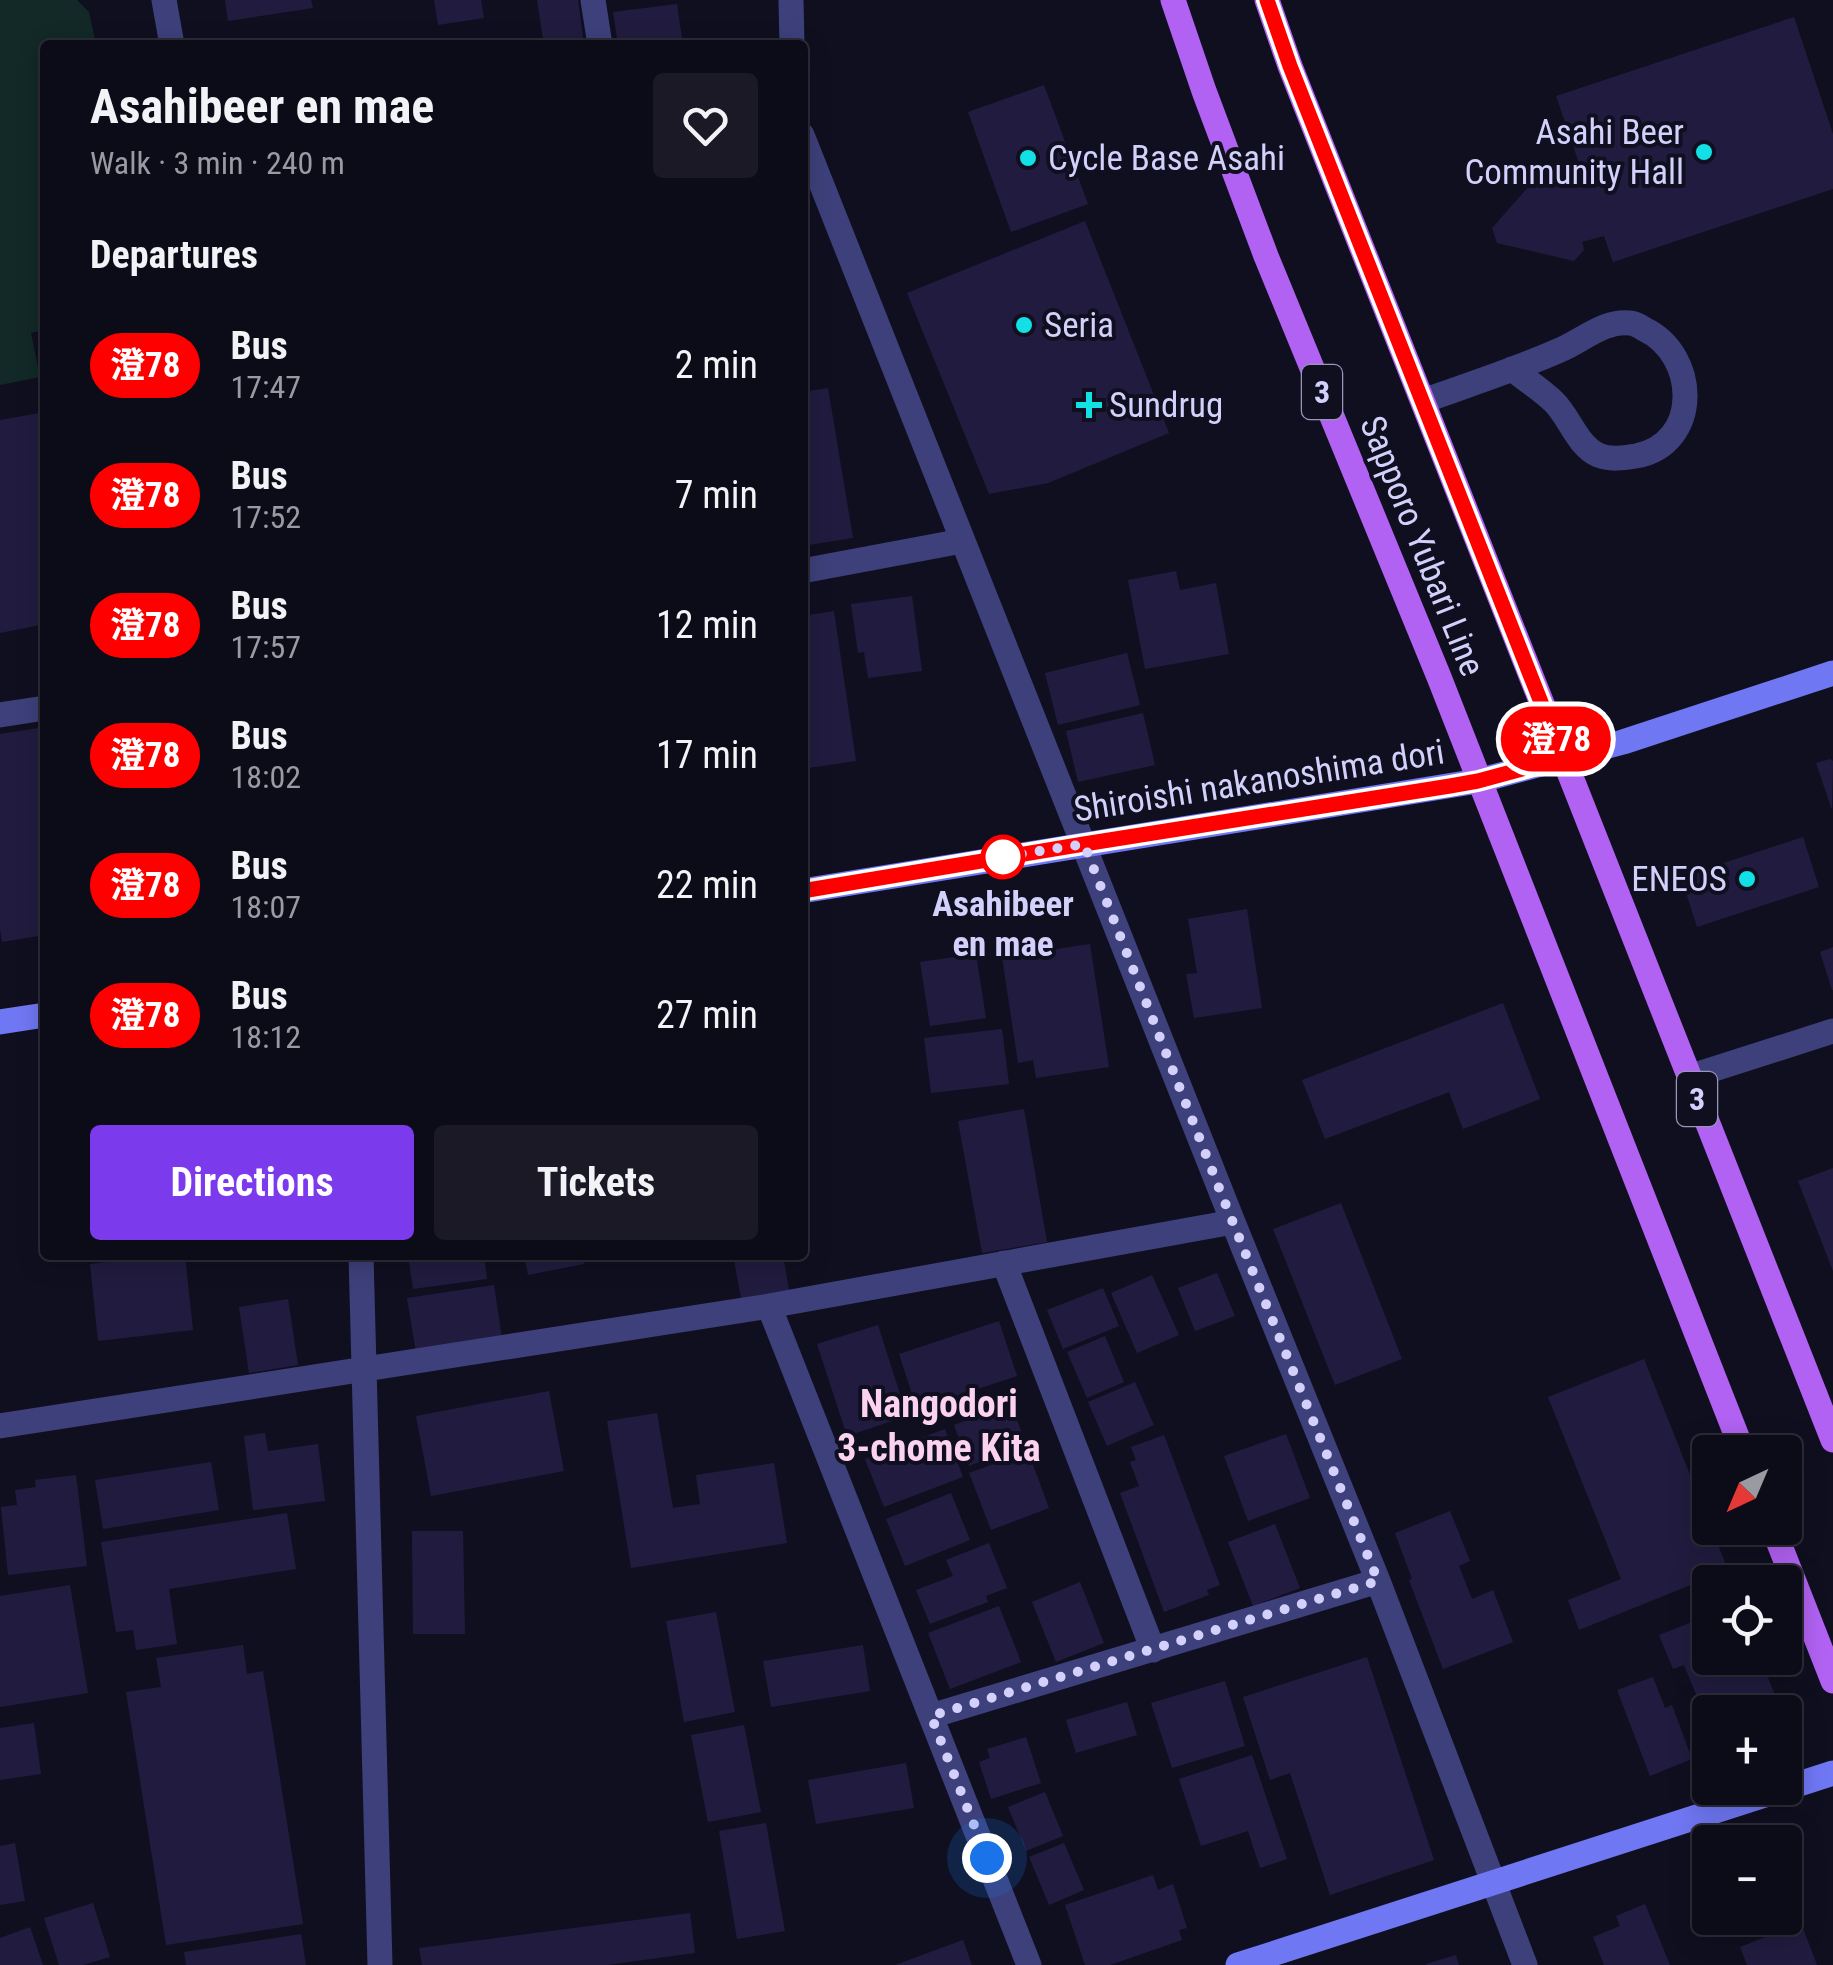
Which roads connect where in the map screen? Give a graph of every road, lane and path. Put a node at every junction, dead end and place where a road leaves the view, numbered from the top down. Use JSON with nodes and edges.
{"nodes":[{"id":1,"x":164,"y":0,"type":"edge"},
{"id":2,"x":593,"y":0,"type":"edge"},
{"id":3,"x":790,"y":0,"type":"edge"},
{"id":4,"x":1173,"y":0,"type":"edge"},
{"id":5,"x":1267,"y":0,"type":"edge"},
{"id":6,"x":171,"y":40,"type":"edge"},
{"id":7,"x":599,"y":40,"type":"edge"},
{"id":8,"x":792,"y":40,"type":"edge"},
{"id":9,"x":808,"y":154,"type":"edge"},
{"id":10,"x":1512,"y":369,"type":"junction"},
{"id":11,"x":1423,"y":402,"type":"junction"},
{"id":12,"x":962,"y":541,"type":"junction"},
{"id":13,"x":808,"y":570,"type":"edge"},
{"id":14,"x":1833,"y":673,"type":"edge"},
{"id":15,"x":40,"y":709,"type":"edge"},
{"id":16,"x":0,"y":715,"type":"edge"},
{"id":17,"x":1563,"y":758,"type":"junction"},
{"id":18,"x":1478,"y":781,"type":"junction"},
{"id":19,"x":1084,"y":844,"type":"junction"},
{"id":20,"x":808,"y":889,"type":"edge"},
{"id":21,"x":40,"y":1016,"type":"edge"},
{"id":22,"x":0,"y":1022,"type":"edge"},
{"id":23,"x":1833,"y":1031,"type":"edge"},
{"id":24,"x":1689,"y":1078,"type":"junction"},
{"id":25,"x":1233,"y":1222,"type":"junction"},
{"id":26,"x":361,"y":1260,"type":"edge"},
{"id":27,"x":1004,"y":1262,"type":"junction"},
{"id":28,"x":769,"y":1306,"type":"junction"},
{"id":29,"x":365,"y":1368,"type":"junction"},
{"id":30,"x":0,"y":1426,"type":"edge"},
{"id":31,"x":1736,"y":1435,"type":"edge"},
{"id":32,"x":1833,"y":1440,"type":"edge"},
{"id":33,"x":1780,"y":1545,"type":"edge"},
{"id":34,"x":1378,"y":1581,"type":"junction"},
{"id":35,"x":1153,"y":1650,"type":"junction"},
{"id":36,"x":1833,"y":1680,"type":"edge"},
{"id":37,"x":931,"y":1716,"type":"junction"},
{"id":38,"x":1833,"y":1772,"type":"edge"},
{"id":39,"x":1492,"y":1882,"type":"junction"},
{"id":40,"x":380,"y":1965,"type":"edge"},
{"id":41,"x":1029,"y":1965,"type":"edge"},
{"id":42,"x":1238,"y":1965,"type":"edge"},
{"id":43,"x":1525,"y":1965,"type":"edge"}],
"edges":[{"from":1,"to":6,"type":"street"},
{"from":2,"to":7,"type":"street"},
{"from":3,"to":8,"type":"street"},
{"from":4,"to":18,"type":"main road","name":"Sapporo Yubari Line","number":"3"},
{"from":5,"to":11,"type":"main road","name":"Sapporo Yubari Line","number":"3"},
{"from":9,"to":12,"type":"street"},
{"from":10,"to":10,"type":"street"},
{"from":10,"to":11,"type":"street"},
{"from":11,"to":17,"type":"main road","name":"Sapporo Yubari Line","number":"3"},
{"from":12,"to":13,"type":"street"},
{"from":12,"to":19,"type":"street"},
{"from":14,"to":17,"type":"street","name":"Shiroishi nakanoshima dori"},
{"from":15,"to":16,"type":"street"},
{"from":17,"to":18,"type":"street","name":"Shiroishi nakanoshima dori"},
{"from":17,"to":24,"type":"main road","name":"Sapporo Yubari Line","number":"3"},
{"from":18,"to":19,"type":"street","name":"Shiroishi nakanoshima dori"},
{"from":18,"to":31,"type":"main road","name":"Sapporo Yubari Line","number":"3"},
{"from":19,"to":20,"type":"street","name":"Shiroishi nakanoshima dori"},
{"from":19,"to":25,"type":"street"},
{"from":21,"to":22,"type":"street"},
{"from":23,"to":24,"type":"street"},
{"from":24,"to":32,"type":"main road","name":"Sapporo Yubari Line","number":"3"},
{"from":25,"to":27,"type":"street"},
{"from":25,"to":34,"type":"street"},
{"from":26,"to":29,"type":"street"},
{"from":27,"to":28,"type":"street"},
{"from":27,"to":35,"type":"street"},
{"from":28,"to":29,"type":"street"},
{"from":28,"to":37,"type":"street"},
{"from":29,"to":30,"type":"street"},
{"from":29,"to":40,"type":"street"},
{"from":33,"to":36,"type":"main road"},
{"from":34,"to":35,"type":"street"},
{"from":34,"to":39,"type":"street"},
{"from":35,"to":37,"type":"street"},
{"from":37,"to":41,"type":"street"},
{"from":38,"to":39,"type":"street"},
{"from":39,"to":42,"type":"street"},
{"from":39,"to":43,"type":"street"}]}
